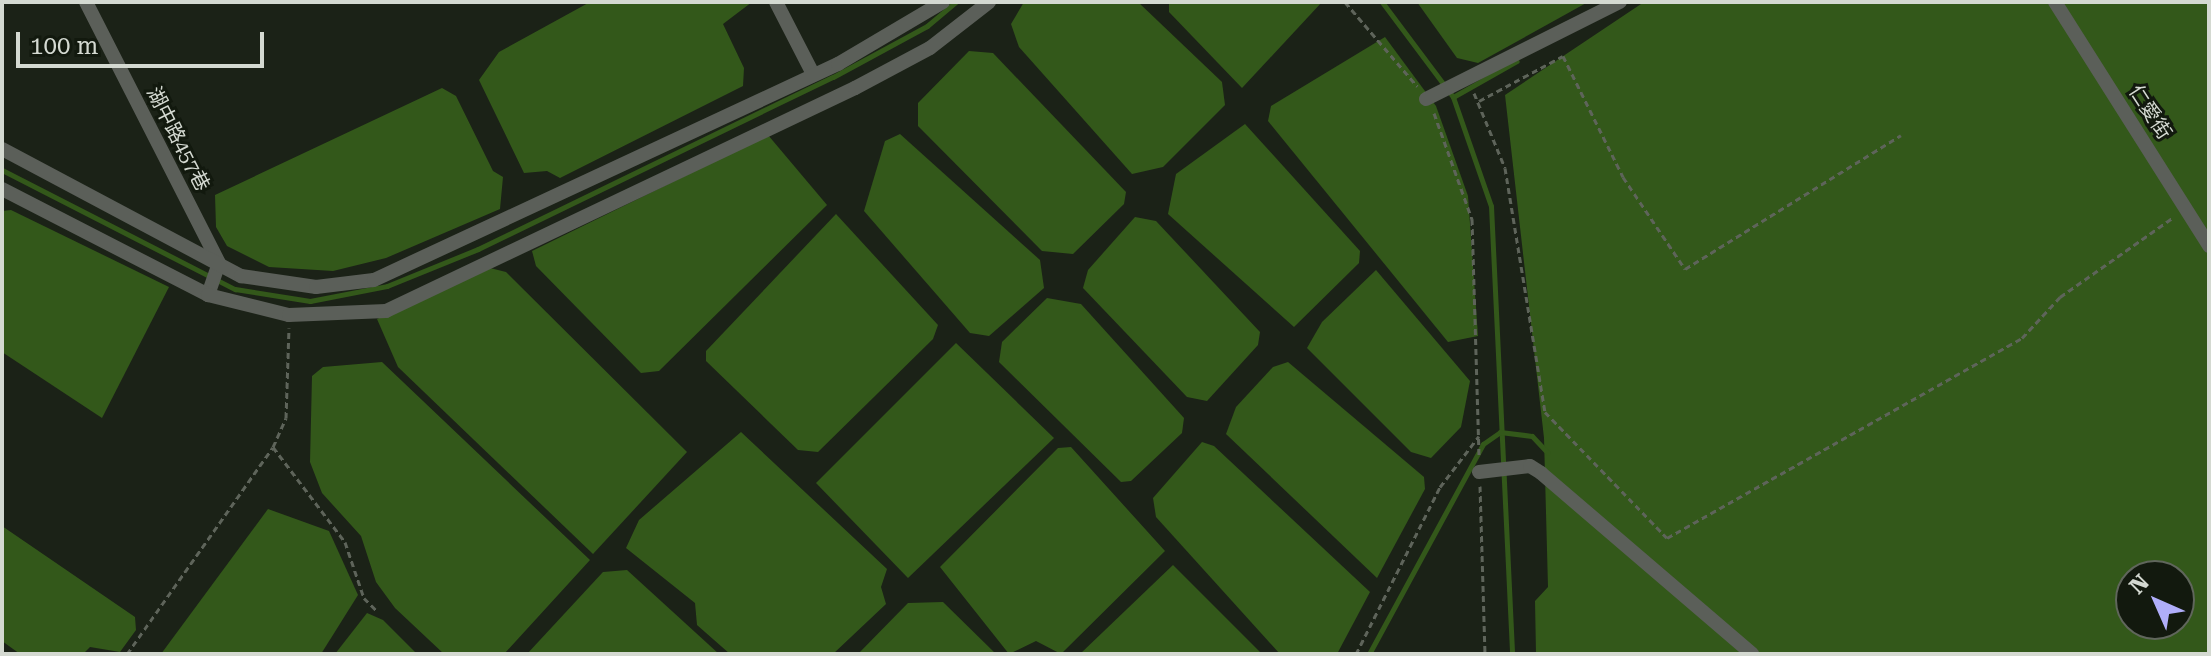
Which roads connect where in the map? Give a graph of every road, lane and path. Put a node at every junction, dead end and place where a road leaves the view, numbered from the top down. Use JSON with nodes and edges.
{"nodes":[{"id":1,"x":86,"y":2,"type":"edge"},
{"id":2,"x":776,"y":2,"type":"edge"},
{"id":3,"x":943,"y":2,"type":"edge"},
{"id":4,"x":989,"y":2,"type":"edge"},
{"id":5,"x":1345,"y":2,"type":"edge"},
{"id":6,"x":1620,"y":2,"type":"edge"},
{"id":7,"x":2055,"y":2,"type":"edge"},
{"id":8,"x":813,"y":74,"type":"junction"},
{"id":9,"x":1468,"y":82,"type":"junction"},
{"id":10,"x":1430,"y":97,"type":"junction"},
{"id":11,"x":1479,"y":101,"type":"junction"},
{"id":12,"x":1901,"y":135,"type":"dead end"},
{"id":13,"x":2,"y":149,"type":"edge"},
{"id":14,"x":2,"y":189,"type":"edge"},
{"id":15,"x":2188,"y":207,"type":"junction"},
{"id":16,"x":2209,"y":246,"type":"edge"},
{"id":17,"x":219,"y":263,"type":"junction"},
{"id":18,"x":208,"y":295,"type":"junction"},
{"id":19,"x":289,"y":313,"type":"dead end"},
{"id":20,"x":1479,"y":436,"type":"junction"},
{"id":21,"x":273,"y":447,"type":"junction"},
{"id":22,"x":1479,"y":472,"type":"junction"},
{"id":23,"x":377,"y":611,"type":"dead end"},
{"id":24,"x":127,"y":654,"type":"edge"},
{"id":25,"x":1356,"y":654,"type":"edge"},
{"id":26,"x":1485,"y":654,"type":"edge"},
{"id":27,"x":1752,"y":654,"type":"edge"}],
"edges":[{"from":1,"to":17,"type":"street","name":"湖中路457巷"},
{"from":2,"to":8,"type":"street"},
{"from":3,"to":8,"type":"street"},
{"from":4,"to":18,"type":"street"},
{"from":5,"to":10,"type":"path"},
{"from":6,"to":9,"type":"street"},
{"from":7,"to":15,"type":"street","name":"仁愛街"},
{"from":8,"to":17,"type":"street"},
{"from":9,"to":10,"type":"street"},
{"from":9,"to":11,"type":"path"},
{"from":10,"to":20,"type":"path"},
{"from":11,"to":12,"type":"path"},
{"from":11,"to":15,"type":"path"},
{"from":13,"to":17,"type":"street"},
{"from":14,"to":18,"type":"street"},
{"from":15,"to":16,"type":"street","name":"仁愛街"},
{"from":17,"to":18,"type":"street"},
{"from":19,"to":21,"type":"path"},
{"from":20,"to":22,"type":"path"},
{"from":20,"to":25,"type":"path"},
{"from":21,"to":23,"type":"path"},
{"from":21,"to":24,"type":"path"},
{"from":22,"to":26,"type":"path"},
{"from":22,"to":27,"type":"street"}]}
